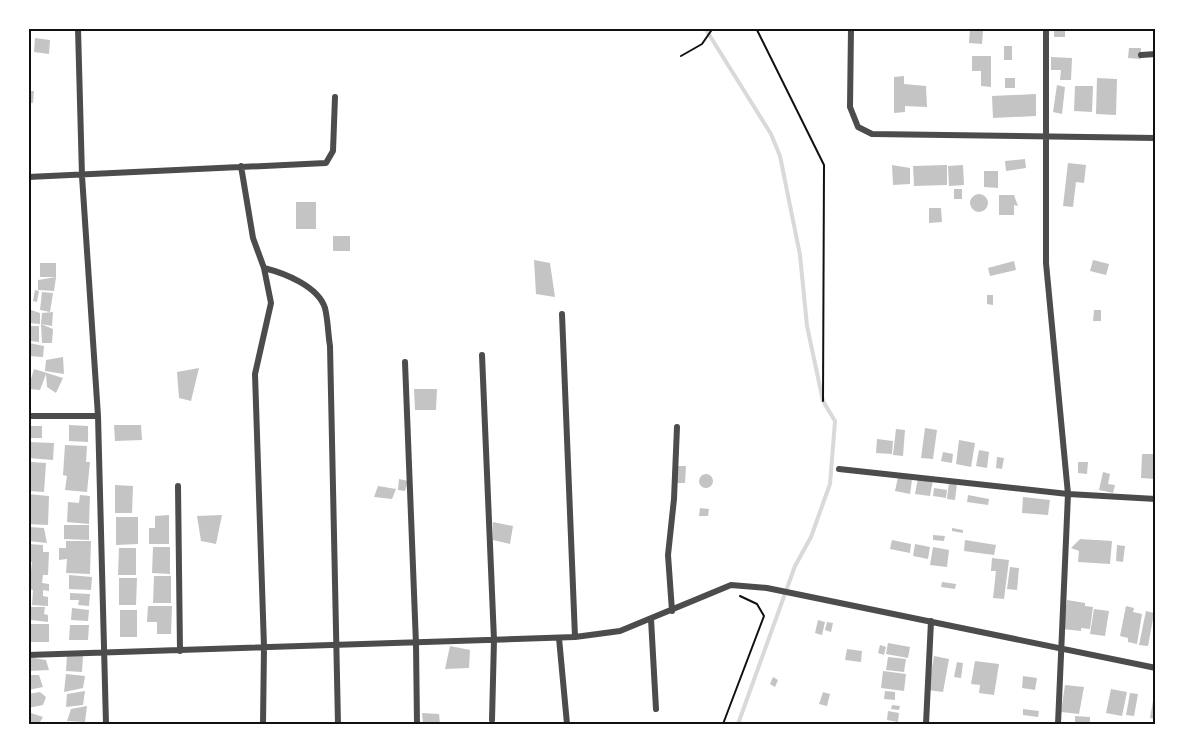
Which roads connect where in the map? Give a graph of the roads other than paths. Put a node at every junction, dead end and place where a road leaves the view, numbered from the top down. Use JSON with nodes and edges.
{"nodes":[{"id":1,"x":78,"y":28,"type":"edge"},
{"id":2,"x":851,"y":28,"type":"edge"},
{"id":3,"x":1046,"y":28,"type":"edge"},
{"id":4,"x":1155,"y":54,"type":"edge"},
{"id":5,"x":1142,"y":55,"type":"dead end"},
{"id":6,"x":335,"y":97,"type":"dead end"},
{"id":7,"x":1044,"y":136,"type":"junction"},
{"id":8,"x":1155,"y":138,"type":"edge"},
{"id":9,"x":241,"y":166,"type":"junction"},
{"id":10,"x":82,"y":176,"type":"junction"},
{"id":11,"x":28,"y":177,"type":"edge"},
{"id":12,"x":264,"y":268,"type":"junction"},
{"id":13,"x":562,"y":314,"type":"dead end"},
{"id":14,"x":482,"y":355,"type":"dead end"},
{"id":15,"x":405,"y":363,"type":"dead end"},
{"id":16,"x":28,"y":416,"type":"edge"},
{"id":17,"x":99,"y":416,"type":"junction"},
{"id":18,"x":677,"y":427,"type":"dead end"},
{"id":19,"x":839,"y":469,"type":"dead end"},
{"id":20,"x":178,"y":486,"type":"dead end"},
{"id":21,"x":1068,"y":494,"type":"junction"},
{"id":22,"x":1155,"y":499,"type":"edge"},
{"id":23,"x":672,"y":611,"type":"junction"},
{"id":24,"x":651,"y":620,"type":"junction"},
{"id":25,"x":931,"y":621,"type":"junction"},
{"id":26,"x":575,"y":637,"type":"junction"},
{"id":27,"x":559,"y":638,"type":"junction"},
{"id":28,"x":494,"y":640,"type":"junction"},
{"id":29,"x":416,"y":644,"type":"junction"},
{"id":30,"x":337,"y":646,"type":"junction"},
{"id":31,"x":264,"y":647,"type":"junction"},
{"id":32,"x":1061,"y":650,"type":"junction"},
{"id":33,"x":180,"y":651,"type":"junction"},
{"id":34,"x":105,"y":654,"type":"junction"},
{"id":35,"x":28,"y":656,"type":"edge"},
{"id":36,"x":1155,"y":668,"type":"edge"},
{"id":37,"x":656,"y":709,"type":"dead end"},
{"id":38,"x":492,"y":720,"type":"dead end"},
{"id":39,"x":106,"y":724,"type":"edge"},
{"id":40,"x":263,"y":724,"type":"edge"},
{"id":41,"x":338,"y":724,"type":"edge"},
{"id":42,"x":417,"y":724,"type":"edge"},
{"id":43,"x":567,"y":724,"type":"edge"},
{"id":44,"x":926,"y":724,"type":"edge"},
{"id":45,"x":1058,"y":724,"type":"edge"}],
"edges":[{"from":1,"to":10,"type":"street"},
{"from":2,"to":7,"type":"street"},
{"from":3,"to":7,"type":"street"},
{"from":4,"to":5,"type":"street"},
{"from":6,"to":9,"type":"street"},
{"from":7,"to":8,"type":"street"},
{"from":7,"to":21,"type":"street"},
{"from":9,"to":10,"type":"street"},
{"from":9,"to":12,"type":"street"},
{"from":10,"to":11,"type":"street"},
{"from":10,"to":17,"type":"street"},
{"from":12,"to":30,"type":"street"},
{"from":12,"to":31,"type":"street"},
{"from":13,"to":26,"type":"street"},
{"from":14,"to":28,"type":"street"},
{"from":15,"to":29,"type":"street"},
{"from":16,"to":17,"type":"street"},
{"from":17,"to":34,"type":"street"},
{"from":18,"to":23,"type":"street"},
{"from":19,"to":21,"type":"street"},
{"from":20,"to":33,"type":"street"},
{"from":21,"to":22,"type":"street"},
{"from":21,"to":32,"type":"street"},
{"from":23,"to":24,"type":"street"},
{"from":23,"to":25,"type":"street"},
{"from":24,"to":26,"type":"street"},
{"from":24,"to":37,"type":"street"},
{"from":25,"to":32,"type":"street"},
{"from":25,"to":44,"type":"street"},
{"from":26,"to":27,"type":"street"},
{"from":27,"to":28,"type":"street"},
{"from":27,"to":43,"type":"street"},
{"from":28,"to":29,"type":"street"},
{"from":28,"to":38,"type":"street"},
{"from":29,"to":30,"type":"street"},
{"from":29,"to":42,"type":"street"},
{"from":30,"to":31,"type":"street"},
{"from":30,"to":41,"type":"street"},
{"from":31,"to":33,"type":"street"},
{"from":31,"to":40,"type":"street"},
{"from":32,"to":36,"type":"street"},
{"from":32,"to":45,"type":"street"},
{"from":33,"to":34,"type":"street"},
{"from":34,"to":35,"type":"street"},
{"from":34,"to":39,"type":"street"}]}
